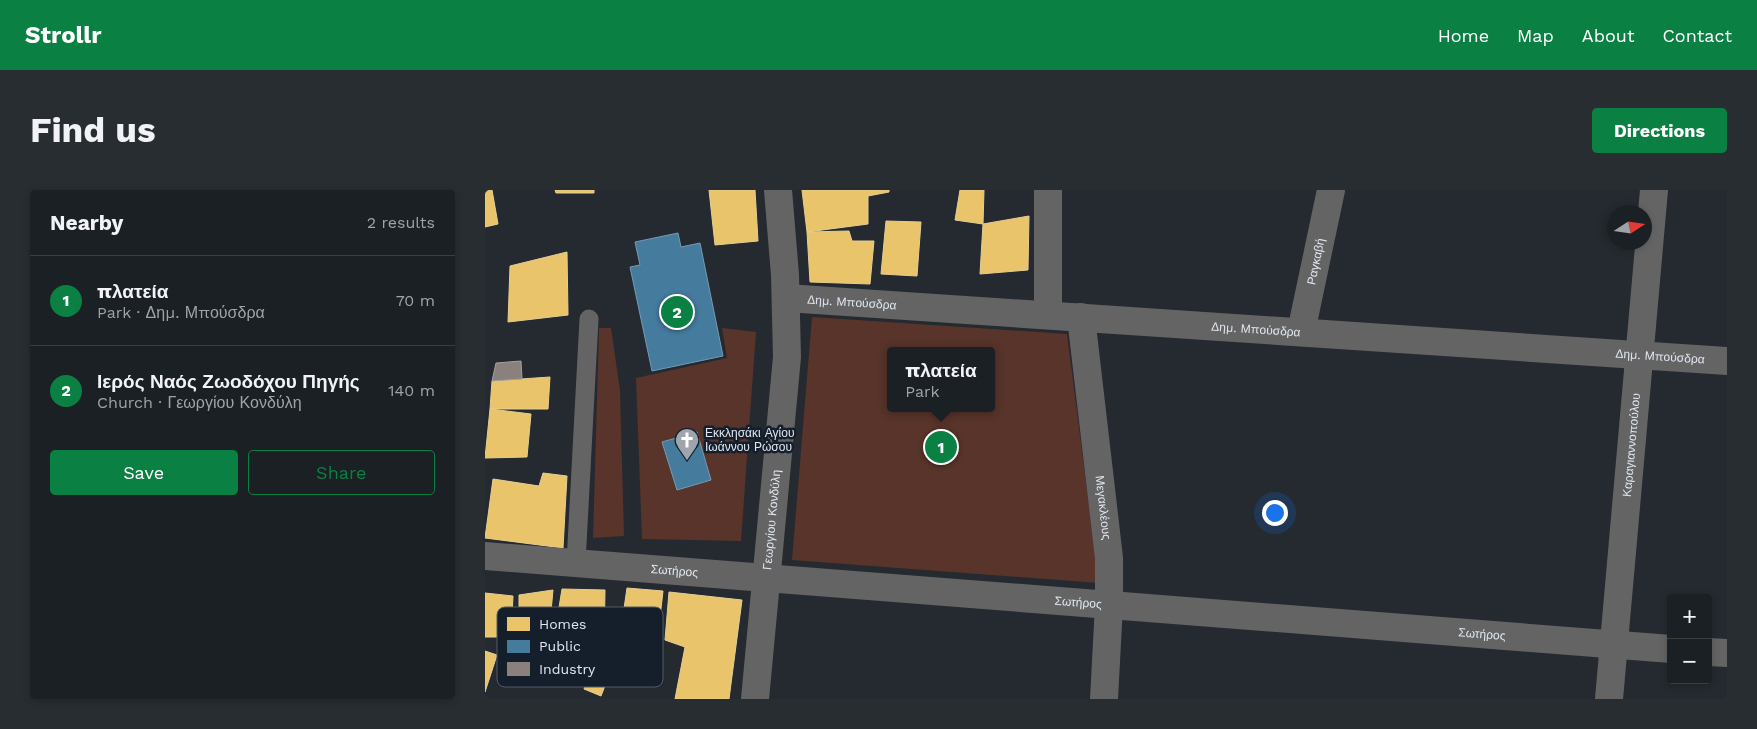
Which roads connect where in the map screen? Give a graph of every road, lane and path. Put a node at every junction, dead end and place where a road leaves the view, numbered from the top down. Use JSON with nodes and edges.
{"nodes":[{"id":1,"x":778,"y":190,"type":"edge"},
{"id":2,"x":1048,"y":190,"type":"edge"},
{"id":3,"x":1331,"y":190,"type":"edge"},
{"id":4,"x":1654,"y":190,"type":"edge"},
{"id":5,"x":786,"y":298,"type":"junction"},
{"id":6,"x":1048,"y":314,"type":"junction"},
{"id":7,"x":1081,"y":317,"type":"junction"},
{"id":8,"x":589,"y":319,"type":"dead end"},
{"id":9,"x":1301,"y":332,"type":"junction"},
{"id":10,"x":1639,"y":355,"type":"junction"},
{"id":11,"x":1727,"y":361,"type":"edge"},
{"id":12,"x":485,"y":556,"type":"edge"},
{"id":13,"x":576,"y":563,"type":"junction"},
{"id":14,"x":767,"y":578,"type":"junction"},
{"id":15,"x":1109,"y":605,"type":"junction"},
{"id":16,"x":1614,"y":644,"type":"junction"},
{"id":17,"x":1667,"y":649,"type":"edge"},
{"id":18,"x":1712,"y":652,"type":"edge"},
{"id":19,"x":1727,"y":653,"type":"edge"},
{"id":20,"x":755,"y":699,"type":"edge"},
{"id":21,"x":1103,"y":699,"type":"edge"},
{"id":22,"x":1609,"y":699,"type":"edge"}],
"edges":[{"from":1,"to":5,"type":"street","name":"Γεωργίου Κονδύλη"},
{"from":2,"to":6,"type":"street"},
{"from":3,"to":9,"type":"street","name":"Ραγκαβή"},
{"from":4,"to":10,"type":"street","name":"Καραγιαννοπούλου"},
{"from":5,"to":6,"type":"street","name":"Δημ. Μπούσδρα"},
{"from":5,"to":14,"type":"street","name":"Γεωργίου Κονδύλη"},
{"from":6,"to":7,"type":"street","name":"Δημ. Μπούσδρα"},
{"from":7,"to":9,"type":"street","name":"Δημ. Μπούσδρα"},
{"from":7,"to":15,"type":"street","name":"Μεγακλέους"},
{"from":8,"to":13,"type":"lane"},
{"from":9,"to":10,"type":"street","name":"Δημ. Μπούσδρα"},
{"from":10,"to":11,"type":"street","name":"Δημ. Μπούσδρα"},
{"from":10,"to":16,"type":"street","name":"Καραγιαννοπούλου"},
{"from":12,"to":13,"type":"street","name":"Σωτήρος"},
{"from":13,"to":14,"type":"street","name":"Σωτήρος"},
{"from":14,"to":15,"type":"street","name":"Σωτήρος"},
{"from":14,"to":20,"type":"street","name":"Γεωργίου Κονδύλη"},
{"from":15,"to":16,"type":"street","name":"Σωτήρος"},
{"from":15,"to":21,"type":"street","name":"Μεγακλέους"},
{"from":16,"to":17,"type":"street","name":"Σωτήρος"},
{"from":16,"to":22,"type":"street","name":"Καραγιαννοπούλου"},
{"from":18,"to":19,"type":"street"}]}
